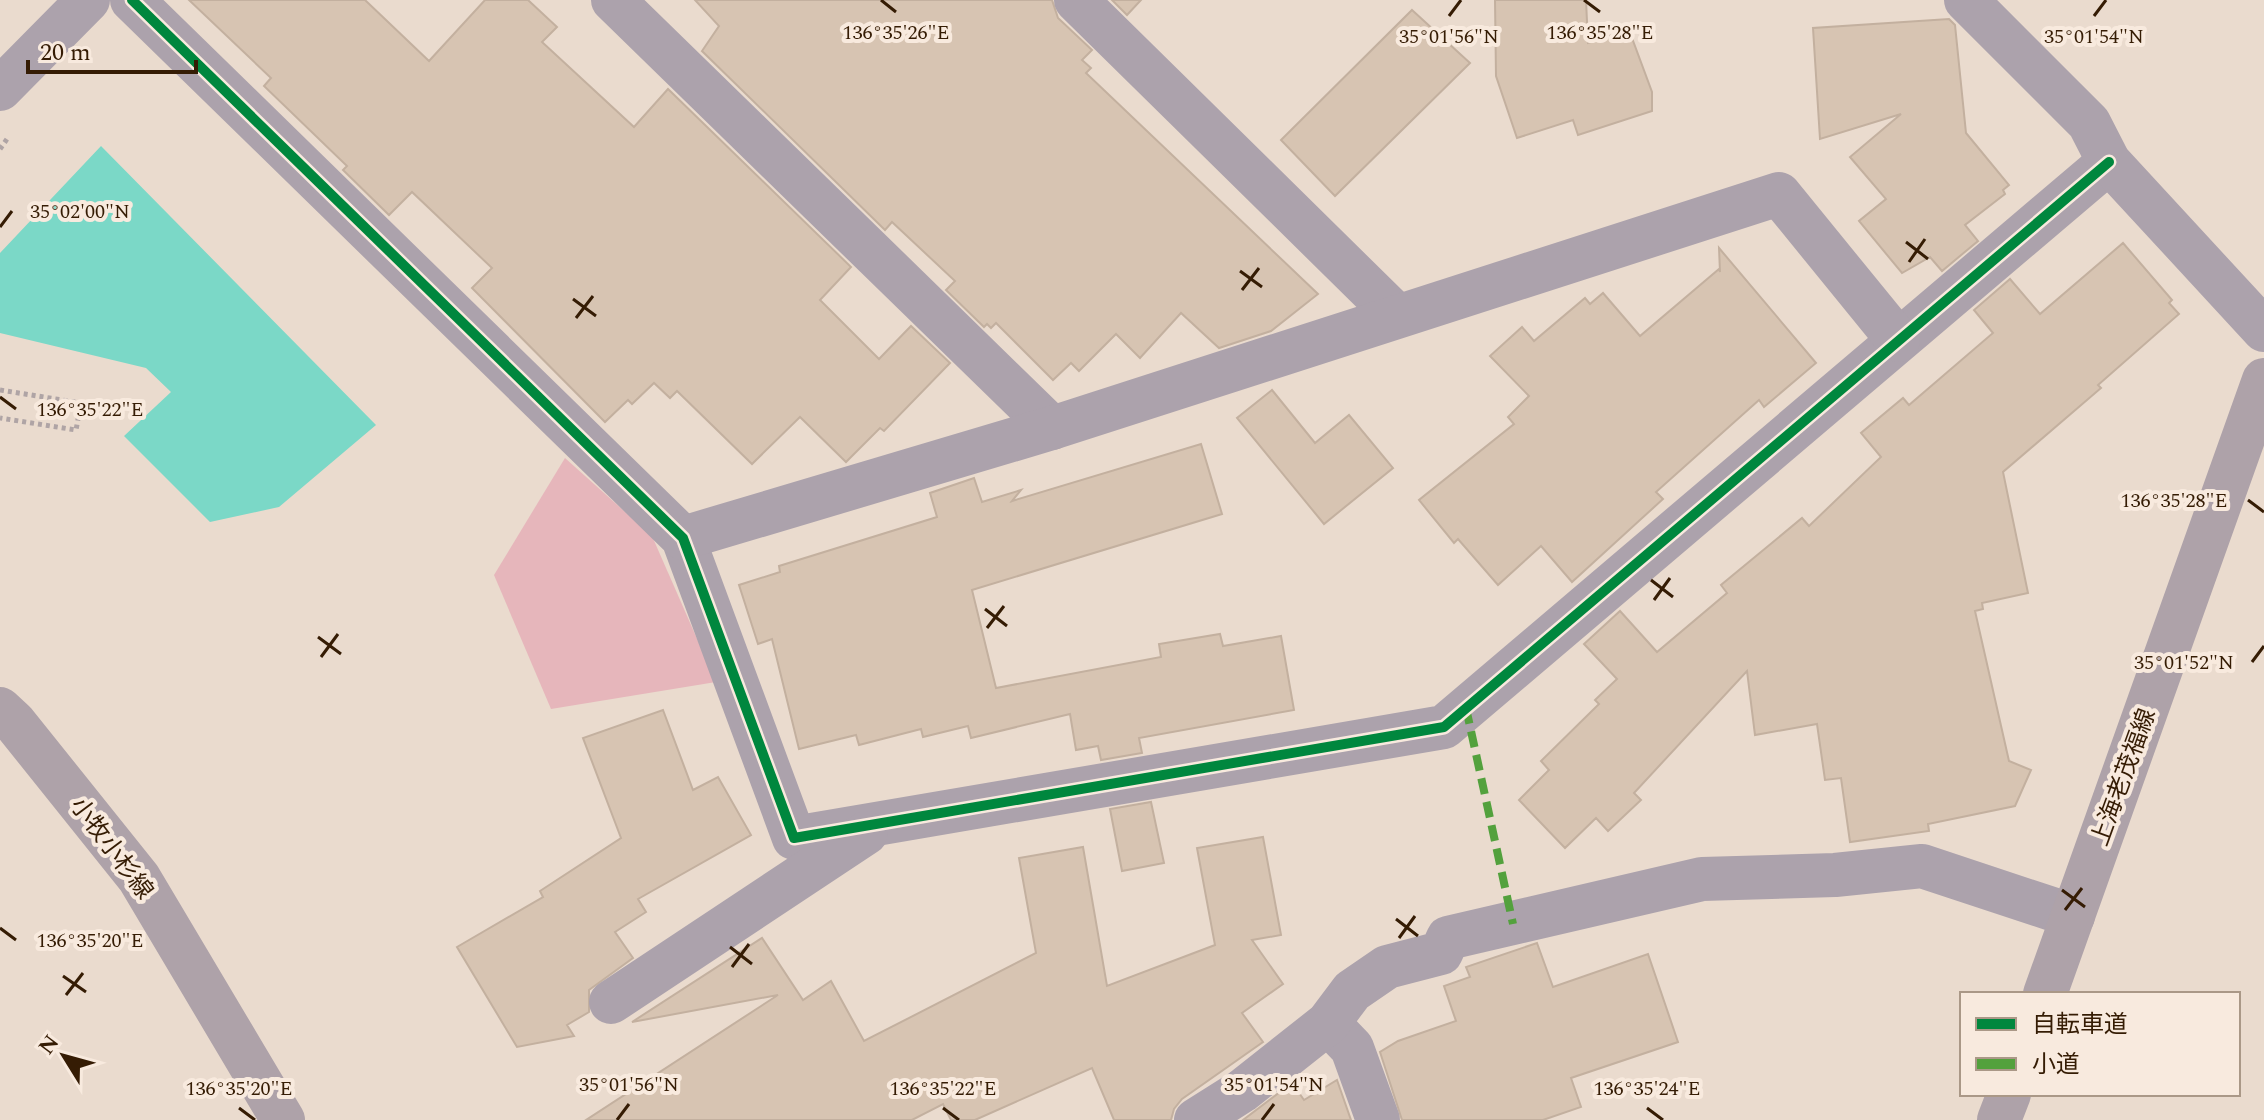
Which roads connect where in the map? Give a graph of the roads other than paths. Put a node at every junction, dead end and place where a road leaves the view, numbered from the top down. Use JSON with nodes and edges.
{"nodes":[{"id":1,"x":88,"y":0,"type":"edge"},
{"id":2,"x":132,"y":0,"type":"edge"},
{"id":3,"x":1076,"y":0,"type":"edge"},
{"id":4,"x":1966,"y":0,"type":"edge"},
{"id":5,"x":623,"y":3,"type":"edge"},
{"id":6,"x":0,"y":89,"type":"edge"},
{"id":7,"x":2109,"y":162,"type":"junction"},
{"id":8,"x":1396,"y":315,"type":"junction"},
{"id":9,"x":2264,"y":330,"type":"edge"},
{"id":10,"x":1898,"y":340,"type":"junction"},
{"id":11,"x":2264,"y":380,"type":"edge"},
{"id":12,"x":1052,"y":428,"type":"junction"},
{"id":13,"x":683,"y":538,"type":"junction"},
{"id":14,"x":0,"y":709,"type":"edge"},
{"id":15,"x":878,"y":825,"type":"junction"},
{"id":16,"x":2073,"y":916,"type":"junction"},
{"id":17,"x":2046,"y":992,"type":"edge"},
{"id":18,"x":611,"y":1002,"type":"dead end"},
{"id":19,"x":1328,"y":1023,"type":"junction"},
{"id":20,"x":2008,"y":1096,"type":"edge"},
{"id":21,"x":283,"y":1120,"type":"edge"},
{"id":22,"x":1196,"y":1120,"type":"edge"},
{"id":23,"x":1378,"y":1120,"type":"edge"},
{"id":24,"x":1999,"y":1120,"type":"edge"}],
"edges":[{"from":1,"to":6,"type":"street"},
{"from":2,"to":13,"type":"street"},
{"from":3,"to":8,"type":"street"},
{"from":4,"to":7,"type":"street"},
{"from":5,"to":12,"type":"street"},
{"from":7,"to":9,"type":"street"},
{"from":7,"to":10,"type":"street"},
{"from":8,"to":10,"type":"street"},
{"from":8,"to":12,"type":"street"},
{"from":10,"to":15,"type":"street"},
{"from":11,"to":16,"type":"main road","name":"上海老茂福線"},
{"from":12,"to":13,"type":"street"},
{"from":13,"to":15,"type":"street"},
{"from":14,"to":21,"type":"main road","name":"小牧小杉線"},
{"from":15,"to":18,"type":"street"},
{"from":16,"to":17,"type":"main road","name":"上海老茂福線"},
{"from":16,"to":19,"type":"street"},
{"from":19,"to":22,"type":"street"},
{"from":19,"to":23,"type":"street"},
{"from":20,"to":24,"type":"main road"}]}
